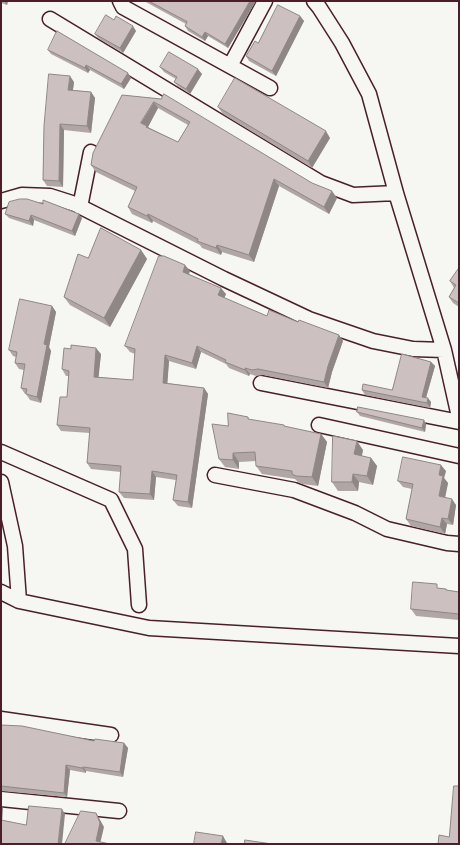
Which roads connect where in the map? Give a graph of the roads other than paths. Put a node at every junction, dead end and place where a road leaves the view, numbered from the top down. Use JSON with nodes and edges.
{"nodes":[{"id":1,"x":120,"y":1,"type":"edge"},
{"id":2,"x":265,"y":1,"type":"edge"},
{"id":3,"x":314,"y":1,"type":"edge"},
{"id":4,"x":50,"y":19,"type":"dead end"},
{"id":5,"x":230,"y":66,"type":"junction"},
{"id":6,"x":270,"y":88,"type":"dead end"},
{"id":7,"x":91,"y":152,"type":"dead end"},
{"id":8,"x":396,"y":193,"type":"junction"},
{"id":9,"x":1,"y":201,"type":"edge"},
{"id":10,"x":80,"y":207,"type":"junction"},
{"id":11,"x":444,"y":350,"type":"junction"},
{"id":12,"x":261,"y":383,"type":"dead end"},
{"id":13,"x":459,"y":417,"type":"edge"},
{"id":14,"x":459,"y":422,"type":"edge"},
{"id":15,"x":319,"y":425,"type":"dead end"},
{"id":16,"x":1,"y":452,"type":"edge"},
{"id":17,"x":459,"y":456,"type":"edge"},
{"id":18,"x":215,"y":475,"type":"dead end"},
{"id":19,"x":1,"y":482,"type":"edge"},
{"id":20,"x":459,"y":544,"type":"edge"},
{"id":21,"x":1,"y":592,"type":"edge"},
{"id":22,"x":18,"y":601,"type":"junction"},
{"id":23,"x":138,"y":605,"type":"dead end"},
{"id":24,"x":459,"y":646,"type":"edge"},
{"id":25,"x":1,"y":719,"type":"edge"},
{"id":26,"x":111,"y":735,"type":"dead end"},
{"id":27,"x":1,"y":799,"type":"edge"},
{"id":28,"x":119,"y":811,"type":"dead end"}],
"edges":[{"from":1,"to":5,"type":"street"},
{"from":2,"to":5,"type":"street"},
{"from":3,"to":8,"type":"street"},
{"from":4,"to":8,"type":"street"},
{"from":5,"to":6,"type":"street"},
{"from":7,"to":10,"type":"street"},
{"from":8,"to":11,"type":"street"},
{"from":9,"to":10,"type":"street"},
{"from":10,"to":11,"type":"street"},
{"from":11,"to":13,"type":"street"},
{"from":12,"to":14,"type":"street"},
{"from":15,"to":17,"type":"street"},
{"from":16,"to":23,"type":"street"},
{"from":18,"to":20,"type":"street"},
{"from":19,"to":22,"type":"street"},
{"from":21,"to":22,"type":"street"},
{"from":22,"to":24,"type":"street"},
{"from":25,"to":26,"type":"street"},
{"from":27,"to":28,"type":"street"}]}
